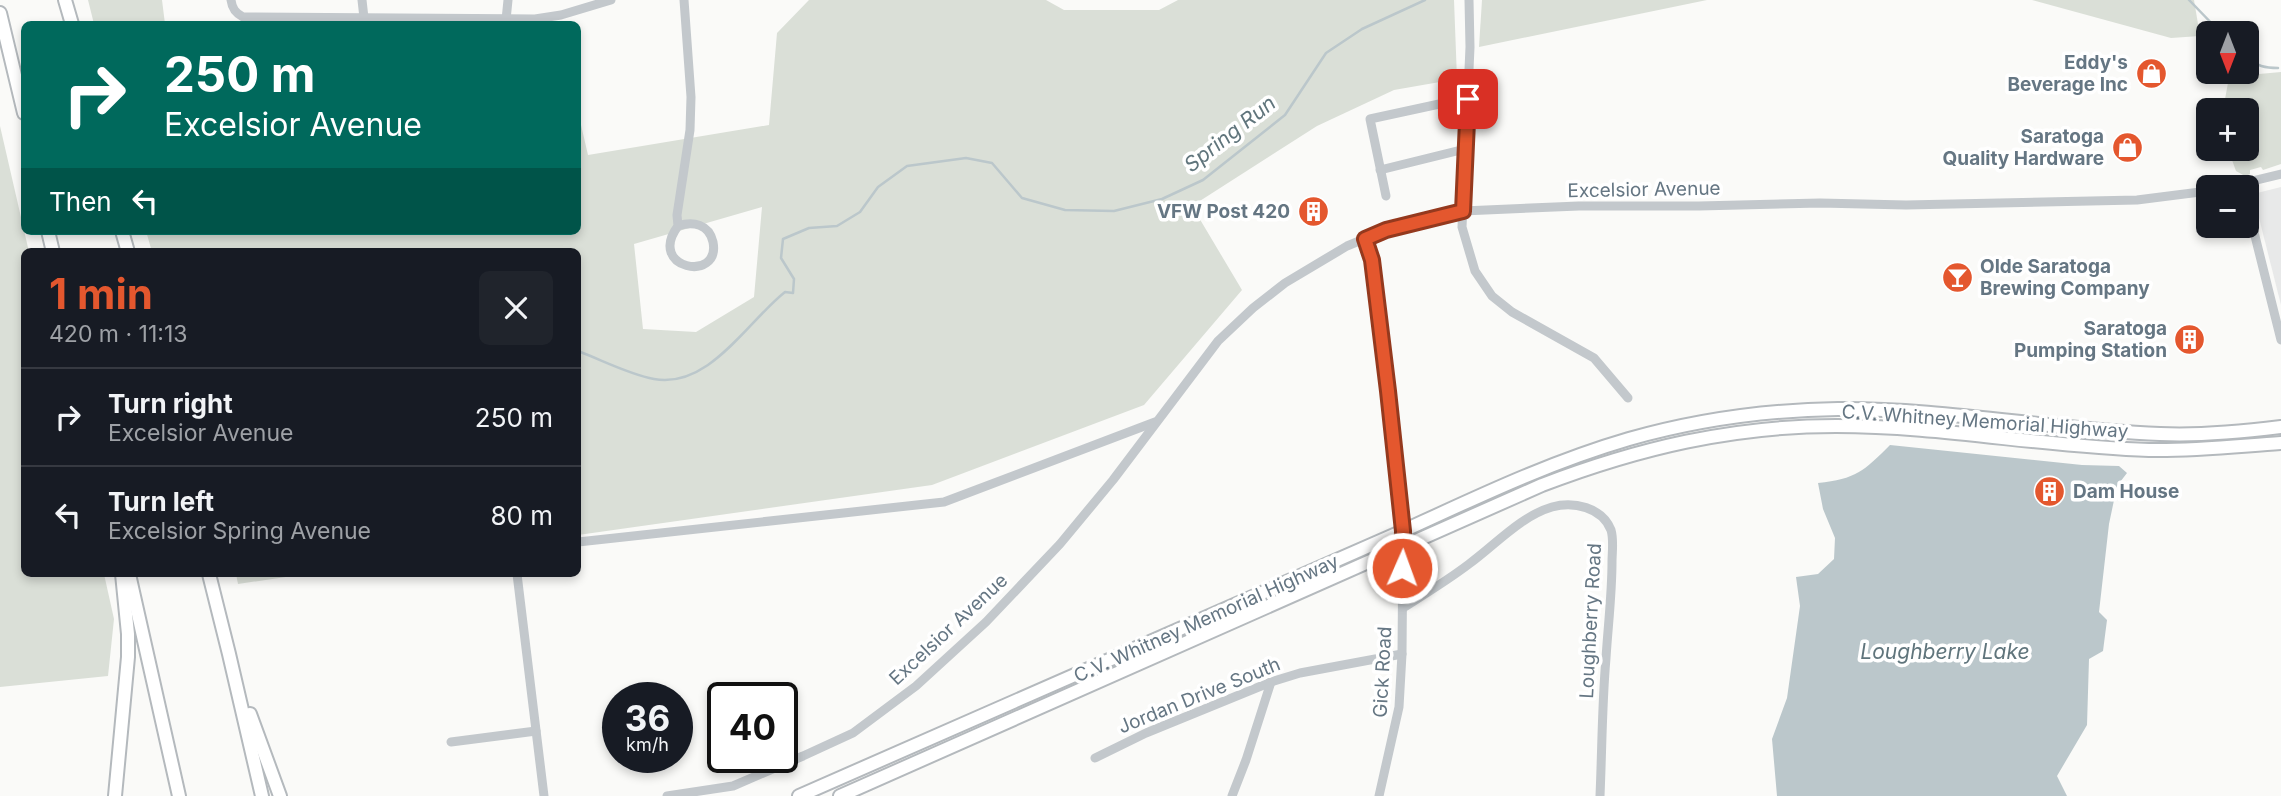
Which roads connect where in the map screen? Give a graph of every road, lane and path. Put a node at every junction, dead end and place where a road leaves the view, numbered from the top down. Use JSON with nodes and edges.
{"nodes":[{"id":1,"x":65,"y":0,"type":"edge"},
{"id":2,"x":231,"y":0,"type":"edge"},
{"id":3,"x":362,"y":0,"type":"edge"},
{"id":4,"x":508,"y":0,"type":"edge"},
{"id":5,"x":611,"y":0,"type":"edge"},
{"id":6,"x":684,"y":0,"type":"edge"},
{"id":7,"x":1469,"y":0,"type":"edge"},
{"id":8,"x":0,"y":13,"type":"edge"},
{"id":9,"x":364,"y":18,"type":"junction"},
{"id":10,"x":506,"y":20,"type":"junction"},
{"id":11,"x":71,"y":21,"type":"edge"},
{"id":12,"x":1468,"y":99,"type":"junction"},
{"id":13,"x":21,"y":100,"type":"edge"},
{"id":14,"x":1465,"y":149,"type":"junction"},
{"id":15,"x":1380,"y":170,"type":"junction"},
{"id":16,"x":2281,"y":174,"type":"edge"},
{"id":17,"x":2259,"y":181,"type":"edge"},
{"id":18,"x":2196,"y":193,"type":"edge"},
{"id":19,"x":1386,"y":196,"type":"dead end"},
{"id":20,"x":1463,"y":211,"type":"junction"},
{"id":21,"x":678,"y":226,"type":"junction"},
{"id":22,"x":2256,"y":238,"type":"edge"},
{"id":23,"x":1365,"y":239,"type":"junction"},
{"id":24,"x":2281,"y":340,"type":"edge"},
{"id":25,"x":1628,"y":398,"type":"dead end"},
{"id":26,"x":1156,"y":421,"type":"junction"},
{"id":27,"x":2281,"y":428,"type":"edge"},
{"id":28,"x":2281,"y":443,"type":"edge"},
{"id":29,"x":1403,"y":531,"type":"junction"},
{"id":30,"x":581,"y":542,"type":"edge"},
{"id":31,"x":1402,"y":548,"type":"junction"},
{"id":32,"x":122,"y":577,"type":"edge"},
{"id":33,"x":130,"y":577,"type":"edge"},
{"id":34,"x":210,"y":577,"type":"edge"},
{"id":35,"x":517,"y":577,"type":"edge"},
{"id":36,"x":1403,"y":608,"type":"junction"},
{"id":37,"x":229,"y":654,"type":"junction"},
{"id":38,"x":1402,"y":654,"type":"junction"},
{"id":39,"x":1271,"y":682,"type":"junction"},
{"id":40,"x":536,"y":731,"type":"junction"},
{"id":41,"x":451,"y":742,"type":"dead end"},
{"id":42,"x":1095,"y":758,"type":"dead end"},
{"id":43,"x":864,"y":787,"type":"junction"},
{"id":44,"x":115,"y":796,"type":"edge"},
{"id":45,"x":179,"y":796,"type":"edge"},
{"id":46,"x":262,"y":796,"type":"edge"},
{"id":47,"x":280,"y":796,"type":"edge"},
{"id":48,"x":544,"y":796,"type":"edge"},
{"id":49,"x":667,"y":796,"type":"edge"},
{"id":50,"x":799,"y":796,"type":"edge"},
{"id":51,"x":841,"y":796,"type":"edge"},
{"id":52,"x":847,"y":796,"type":"edge"},
{"id":53,"x":1232,"y":796,"type":"edge"},
{"id":54,"x":1379,"y":796,"type":"edge"},
{"id":55,"x":1600,"y":796,"type":"edge"}],
"edges":[{"from":1,"to":11,"type":"highway"},
{"from":2,"to":9,"type":"street"},
{"from":3,"to":9,"type":"street"},
{"from":4,"to":10,"type":"street"},
{"from":5,"to":10,"type":"street"},
{"from":6,"to":21,"type":"street"},
{"from":7,"to":12,"type":"street"},
{"from":8,"to":13,"type":"highway"},
{"from":9,"to":10,"type":"street"},
{"from":12,"to":14,"type":"street"},
{"from":12,"to":15,"type":"street"},
{"from":14,"to":15,"type":"street"},
{"from":14,"to":20,"type":"street"},
{"from":15,"to":19,"type":"street"},
{"from":16,"to":17,"type":"street"},
{"from":18,"to":20,"type":"street","name":"Excelsior Avenue"},
{"from":20,"to":23,"type":"street","name":"Excelsior Avenue"},
{"from":20,"to":25,"type":"street"},
{"from":21,"to":21,"type":"street"},
{"from":22,"to":24,"type":"street"},
{"from":23,"to":26,"type":"street","name":"Excelsior Avenue"},
{"from":23,"to":29,"type":"street","name":"Gick Road"},
{"from":26,"to":30,"type":"street"},
{"from":26,"to":49,"type":"street","name":"Excelsior Avenue"},
{"from":27,"to":29,"type":"highway","name":"C.V. Whitney Memorial Highway"},
{"from":28,"to":31,"type":"highway","name":"C.V. Whitney Memorial Highway"},
{"from":29,"to":31,"type":"street","name":"Gick Road"},
{"from":29,"to":50,"type":"highway","name":"C.V. Whitney Memorial Highway"},
{"from":31,"to":36,"type":"street","name":"Gick Road"},
{"from":31,"to":43,"type":"highway","name":"C.V. Whitney Memorial Highway"},
{"from":32,"to":44,"type":"highway"},
{"from":33,"to":45,"type":"highway"},
{"from":34,"to":37,"type":"highway"},
{"from":35,"to":40,"type":"street"},
{"from":36,"to":38,"type":"street","name":"Gick Road"},
{"from":36,"to":55,"type":"street","name":"Loughberry Road"},
{"from":37,"to":46,"type":"highway"},
{"from":37,"to":47,"type":"highway"},
{"from":38,"to":39,"type":"street","name":"Jordan Drive South"},
{"from":38,"to":54,"type":"street","name":"Gick Road"},
{"from":39,"to":42,"type":"street","name":"Jordan Drive South"},
{"from":39,"to":53,"type":"street"},
{"from":40,"to":41,"type":"street"},
{"from":40,"to":48,"type":"street"},
{"from":43,"to":51,"type":"highway","name":"C.V. Whitney Memorial Highway"},
{"from":43,"to":52,"type":"highway"}]}
